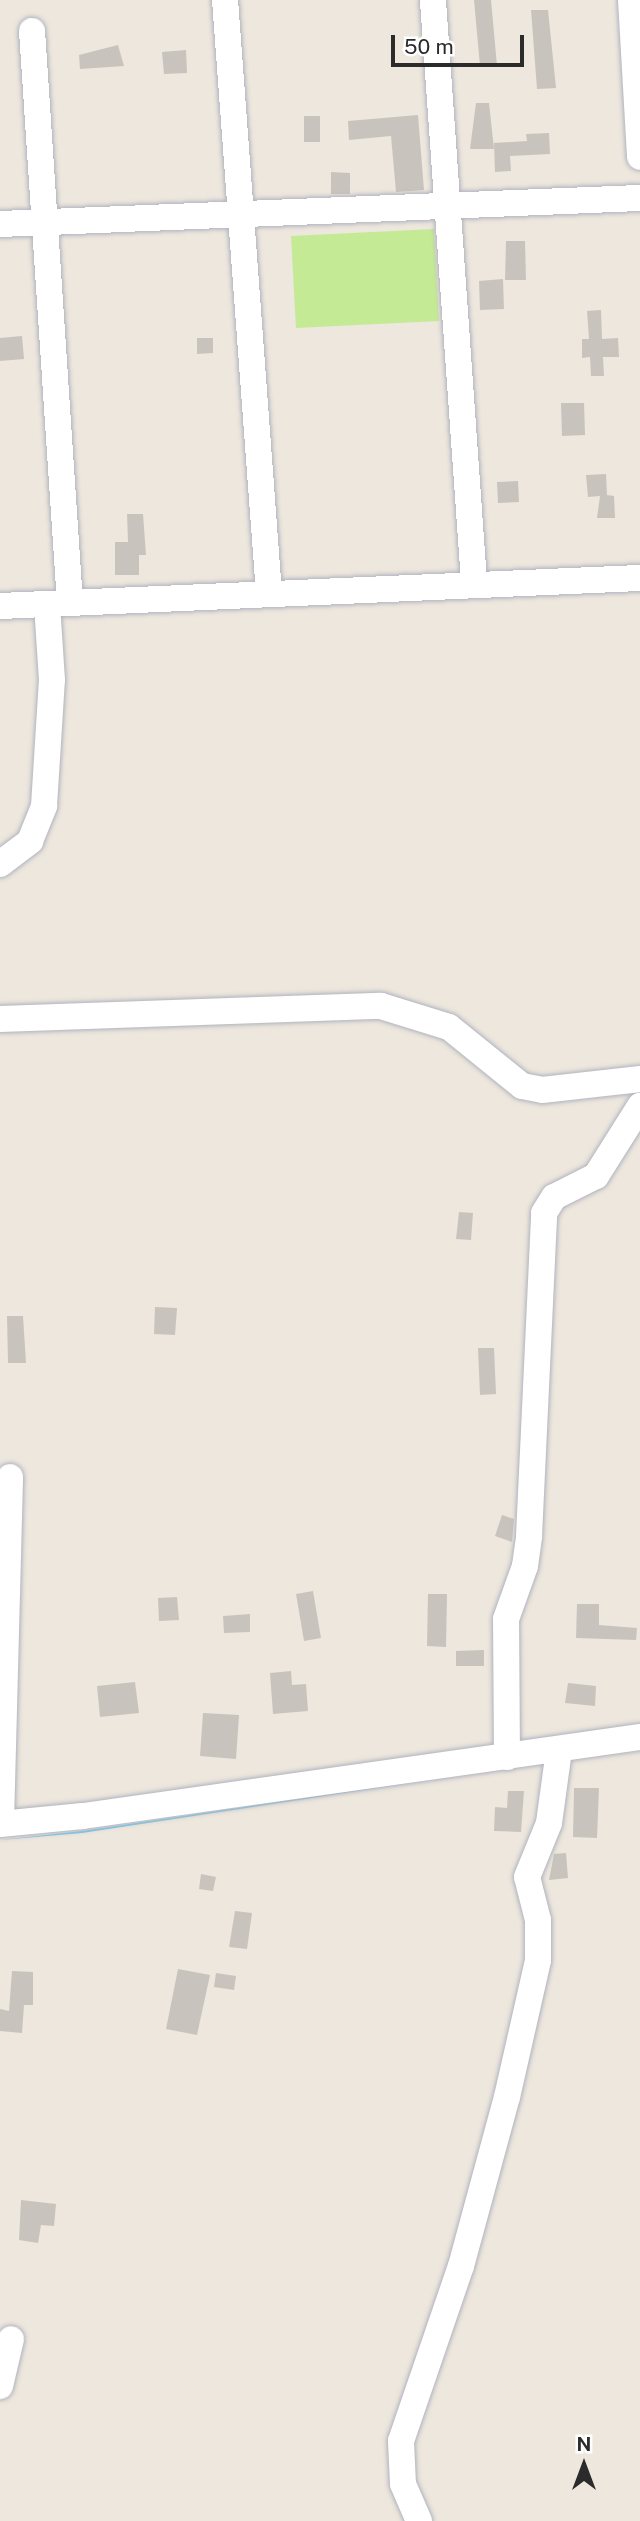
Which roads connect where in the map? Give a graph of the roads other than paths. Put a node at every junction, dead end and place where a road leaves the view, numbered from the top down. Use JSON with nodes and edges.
{"nodes":[{"id":1,"x":225,"y":0,"type":"edge"},
{"id":2,"x":631,"y":0,"type":"edge"},
{"id":3,"x":433,"y":1,"type":"edge"},
{"id":4,"x":32,"y":31,"type":"dead end"},
{"id":5,"x":640,"y":157,"type":"edge"},
{"id":6,"x":640,"y":198,"type":"edge"},
{"id":7,"x":448,"y":206,"type":"junction"},
{"id":8,"x":242,"y":214,"type":"junction"},
{"id":9,"x":45,"y":221,"type":"junction"},
{"id":10,"x":0,"y":223,"type":"edge"},
{"id":11,"x":640,"y":578,"type":"edge"},
{"id":12,"x":474,"y":582,"type":"junction"},
{"id":13,"x":269,"y":593,"type":"junction"},
{"id":14,"x":58,"y":603,"type":"junction"},
{"id":15,"x":0,"y":606,"type":"edge"},
{"id":16,"x":0,"y":864,"type":"edge"},
{"id":17,"x":0,"y":1019,"type":"edge"},
{"id":18,"x":640,"y":1079,"type":"edge"},
{"id":19,"x":640,"y":1106,"type":"edge"},
{"id":20,"x":10,"y":1477,"type":"dead end"},
{"id":21,"x":640,"y":1737,"type":"edge"},
{"id":22,"x":559,"y":1750,"type":"junction"},
{"id":23,"x":507,"y":1757,"type":"junction"},
{"id":24,"x":0,"y":1824,"type":"edge"},
{"id":25,"x":11,"y":2339,"type":"dead end"},
{"id":26,"x":0,"y":2386,"type":"edge"},
{"id":27,"x":419,"y":2521,"type":"edge"}],
"edges":[{"from":1,"to":8,"type":"street"},
{"from":2,"to":5,"type":"street"},
{"from":3,"to":7,"type":"street"},
{"from":4,"to":9,"type":"street"},
{"from":6,"to":7,"type":"street"},
{"from":7,"to":8,"type":"street"},
{"from":7,"to":12,"type":"street"},
{"from":8,"to":9,"type":"street"},
{"from":8,"to":13,"type":"street"},
{"from":9,"to":10,"type":"street"},
{"from":9,"to":14,"type":"street"},
{"from":11,"to":12,"type":"street"},
{"from":12,"to":13,"type":"street"},
{"from":13,"to":14,"type":"street"},
{"from":14,"to":15,"type":"street"},
{"from":14,"to":16,"type":"street"},
{"from":17,"to":18,"type":"street"},
{"from":19,"to":23,"type":"street"},
{"from":20,"to":24,"type":"street"},
{"from":21,"to":22,"type":"street"},
{"from":22,"to":23,"type":"street"},
{"from":22,"to":27,"type":"street"},
{"from":23,"to":24,"type":"street"},
{"from":25,"to":26,"type":"street"}]}
